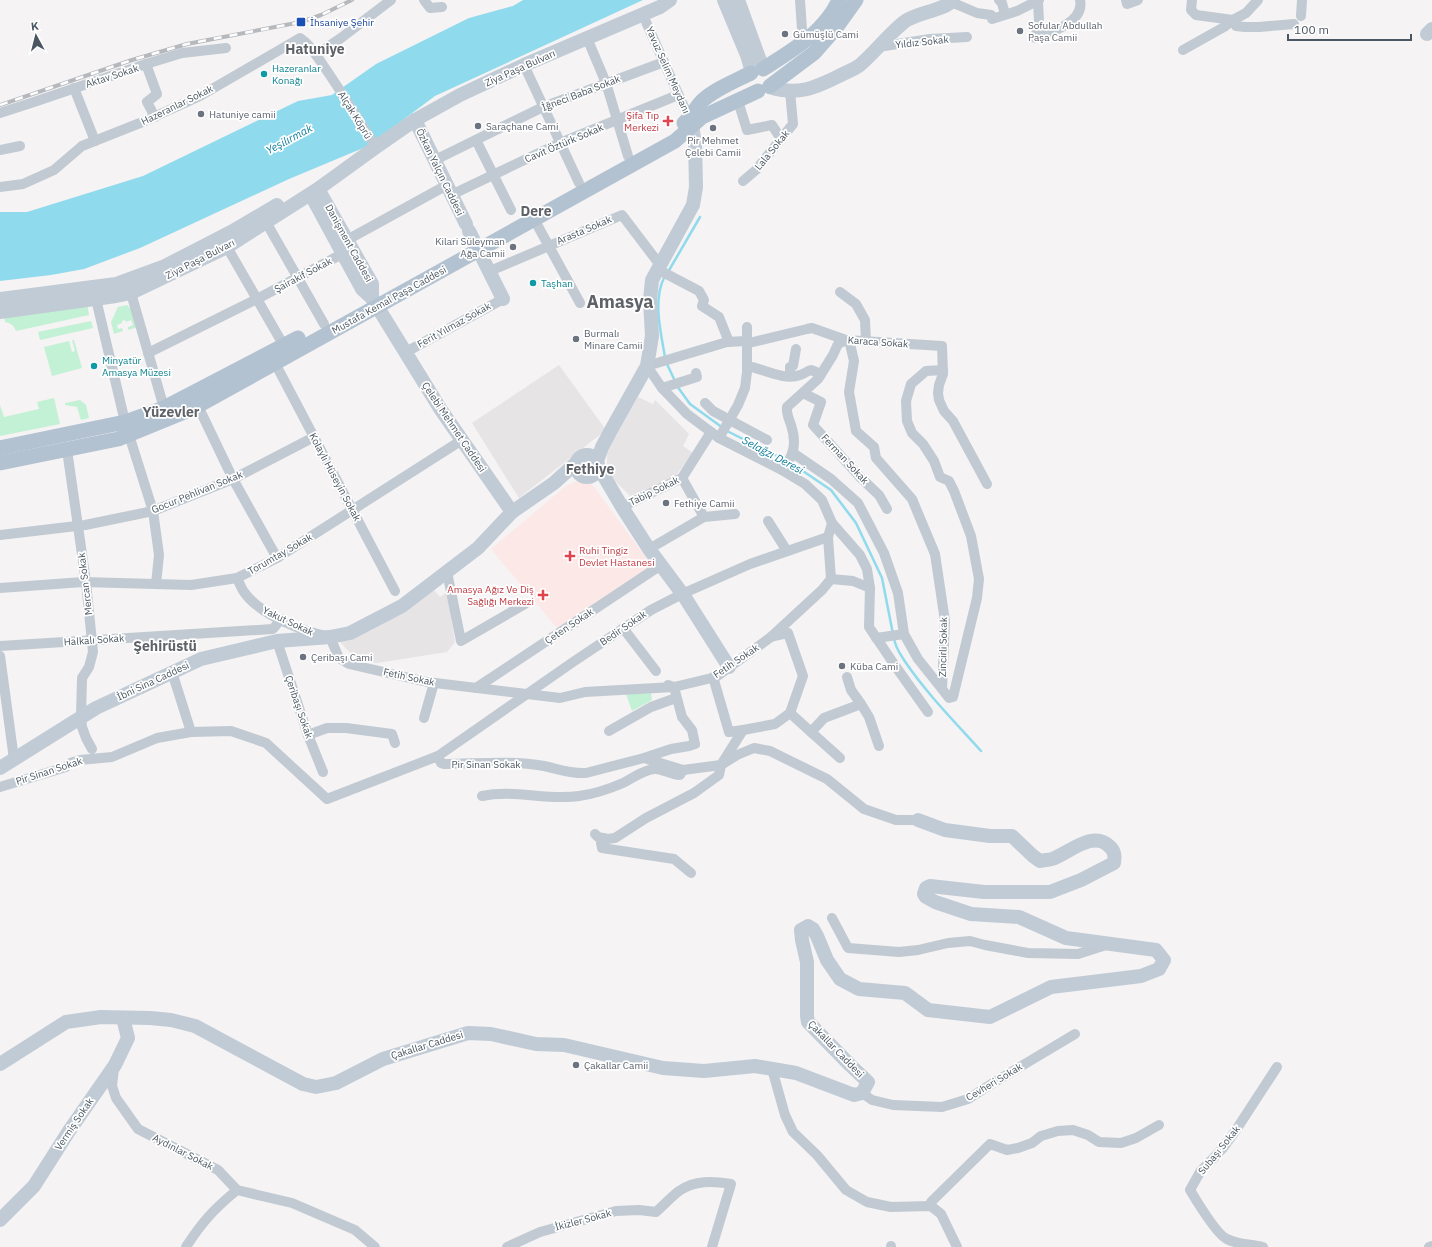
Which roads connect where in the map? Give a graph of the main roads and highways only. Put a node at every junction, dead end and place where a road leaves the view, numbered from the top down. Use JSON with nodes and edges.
{"nodes":[{"id":1,"x":839,"y":0,"type":"edge"},
{"id":2,"x":856,"y":0,"type":"edge"},
{"id":3,"x":755,"y":71,"type":"junction"},
{"id":4,"x":766,"y":88,"type":"junction"},
{"id":5,"x":691,"y":122,"type":"junction"},
{"id":6,"x":472,"y":236,"type":"junction"},
{"id":7,"x":375,"y":302,"type":"junction"},
{"id":8,"x":127,"y":429,"type":"junction"},
{"id":9,"x":0,"y":448,"type":"edge"},
{"id":10,"x":0,"y":463,"type":"edge"}],
"edges":[{"from":1,"to":3,"type":"main road","name":"Mustafa Kemal Paşa Caddesi"},
{"from":2,"to":4,"type":"main road","name":"Mustafa Kemal Paşa Caddesi"},
{"from":3,"to":4,"type":"main road"},
{"from":3,"to":5,"type":"main road","name":"Mustafa Kemal Paşa Caddesi"},
{"from":4,"to":5,"type":"main road","name":"Mustafa Kemal Paşa Caddesi"},
{"from":5,"to":6,"type":"main road","name":"Mustafa Kemal Paşa Caddesi"},
{"from":5,"to":6,"type":"main road","name":"Mustafa Kemal Paşa Caddesi"},
{"from":6,"to":7,"type":"main road","name":"Mustafa Kemal Paşa Caddesi"},
{"from":7,"to":8,"type":"main road","name":"Mustafa Kemal Paşa Caddesi"},
{"from":7,"to":8,"type":"main road","name":"Mustafa Kemal Paşa Caddesi"},
{"from":8,"to":9,"type":"main road","name":"Mustafa Kemal Paşa Caddesi"},
{"from":8,"to":10,"type":"main road","name":"Mustafa Kemal Paşa Caddesi"}]}
